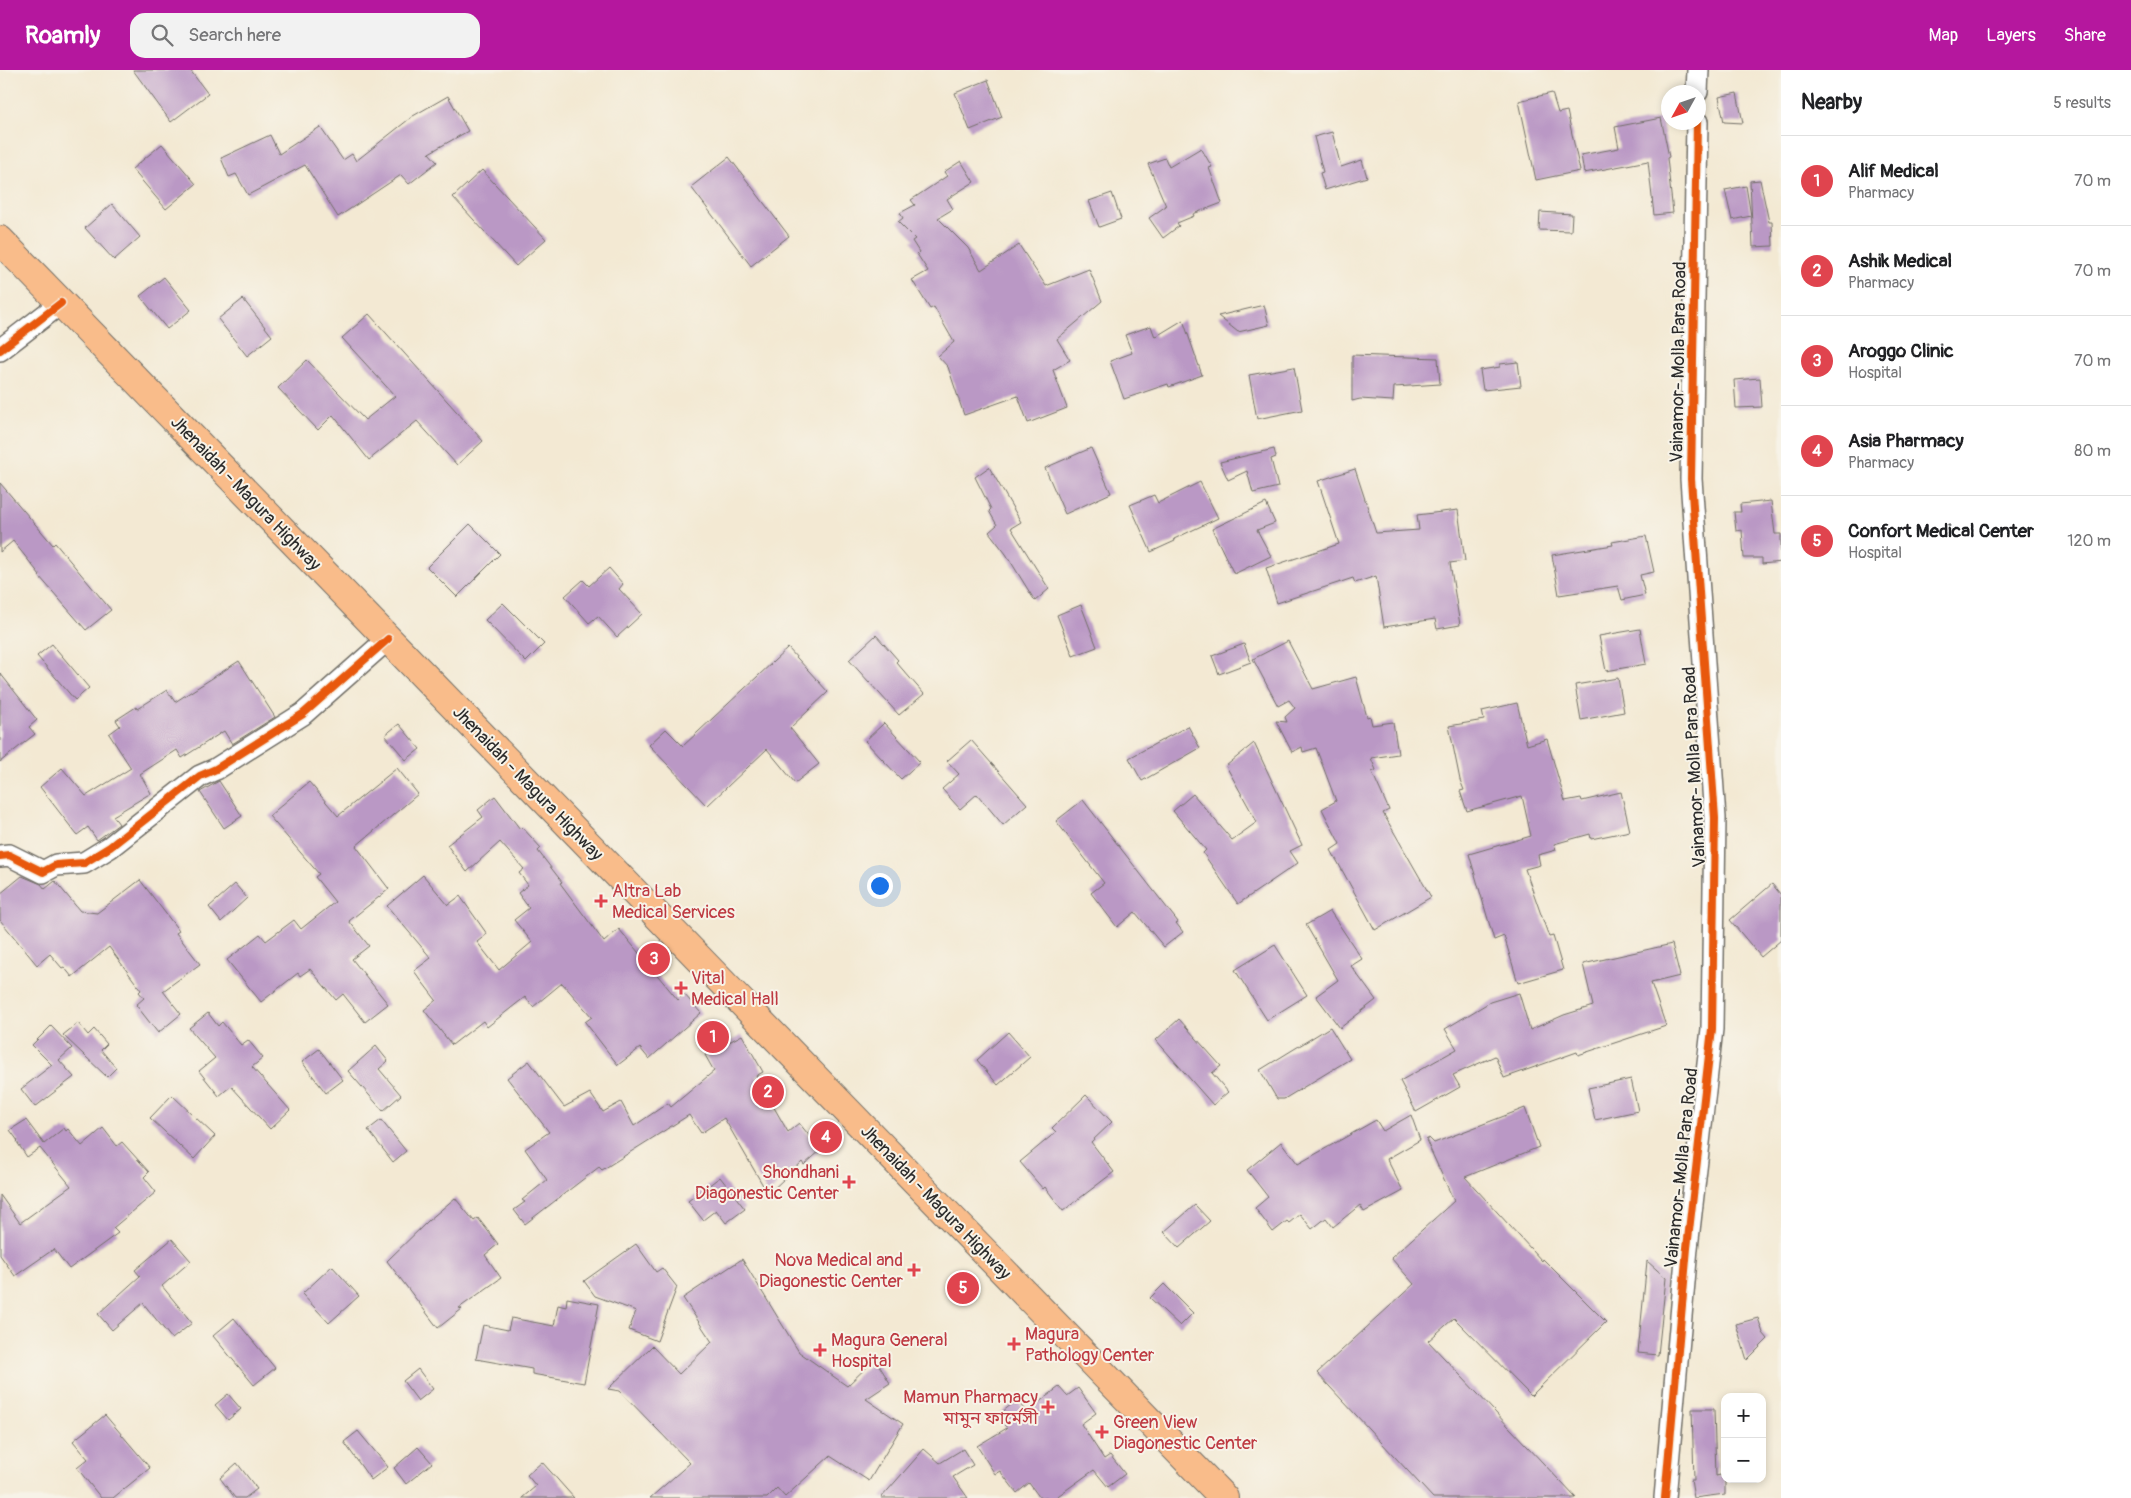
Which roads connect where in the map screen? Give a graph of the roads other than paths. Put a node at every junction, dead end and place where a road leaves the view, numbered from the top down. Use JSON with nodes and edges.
{"nodes":[{"id":1,"x":1698,"y":70,"type":"edge"},
{"id":2,"x":1697,"y":85,"type":"edge"},
{"id":3,"x":1697,"y":130,"type":"edge"},
{"id":4,"x":0,"y":240,"type":"edge"},
{"id":5,"x":62,"y":303,"type":"junction"},
{"id":6,"x":0,"y":350,"type":"edge"},
{"id":7,"x":388,"y":639,"type":"junction"},
{"id":8,"x":0,"y":856,"type":"edge"},
{"id":9,"x":1224,"y":1498,"type":"edge"},
{"id":10,"x":1665,"y":1498,"type":"edge"}],
"edges":[{"from":1,"to":2,"type":"street"},
{"from":3,"to":10,"type":"street","name":"Vainamor- Molla Para Road"},
{"from":4,"to":5,"type":"highway","name":"Jhenaidah - Magura Highway"},
{"from":5,"to":6,"type":"street"},
{"from":5,"to":7,"type":"highway","name":"Jhenaidah - Magura Highway"},
{"from":7,"to":8,"type":"street"},
{"from":7,"to":9,"type":"highway","name":"Jhenaidah - Magura Highway"}]}
